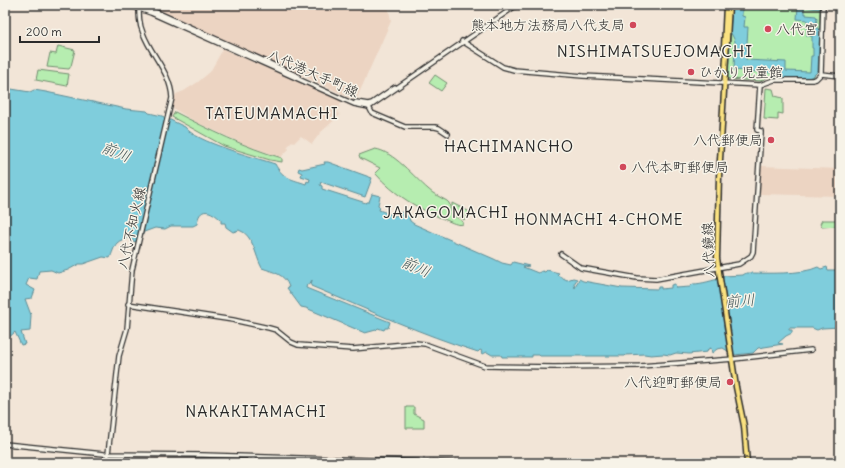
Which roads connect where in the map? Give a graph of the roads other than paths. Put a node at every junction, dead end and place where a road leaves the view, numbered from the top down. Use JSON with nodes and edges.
{"nodes":[{"id":1,"x":128,"y":5,"type":"edge"},
{"id":2,"x":513,"y":5,"type":"edge"},
{"id":3,"x":517,"y":5,"type":"edge"},
{"id":4,"x":726,"y":5,"type":"edge"},
{"id":5,"x":729,"y":5,"type":"edge"},
{"id":6,"x":823,"y":5,"type":"edge"},
{"id":7,"x":138,"y":6,"type":"edge"},
{"id":8,"x":463,"y":41,"type":"junction"},
{"id":9,"x":821,"y":74,"type":"junction"},
{"id":10,"x":840,"y":76,"type":"edge"},
{"id":11,"x":724,"y":83,"type":"junction"},
{"id":12,"x":760,"y":85,"type":"junction"},
{"id":13,"x":369,"y":106,"type":"junction"},
{"id":14,"x":448,"y":134,"type":"dead end"},
{"id":15,"x":561,"y":254,"type":"dead end"},
{"id":16,"x":718,"y":269,"type":"junction"},
{"id":17,"x":128,"y":304,"type":"junction"},
{"id":18,"x":811,"y":350,"type":"dead end"},
{"id":19,"x":732,"y":358,"type":"junction"},
{"id":20,"x":5,"y":444,"type":"edge"},
{"id":21,"x":108,"y":454,"type":"junction"},
{"id":22,"x":251,"y":457,"type":"junction"},
{"id":23,"x":308,"y":458,"type":"junction"},
{"id":24,"x":107,"y":463,"type":"edge"},
{"id":25,"x":249,"y":463,"type":"edge"},
{"id":26,"x":253,"y":463,"type":"edge"},
{"id":27,"x":309,"y":463,"type":"edge"},
{"id":28,"x":472,"y":463,"type":"edge"},
{"id":29,"x":747,"y":463,"type":"edge"}],
"edges":[{"from":1,"to":7,"type":"street","name":"八代港大手町線"},
{"from":2,"to":8,"type":"street","name":"八代港大手町線"},
{"from":3,"to":8,"type":"street","name":"八代港大手町線"},
{"from":4,"to":11,"type":"main road","name":"八代鏡線"},
{"from":5,"to":11,"type":"main road","name":"八代鏡線"},
{"from":6,"to":9,"type":"street"},
{"from":7,"to":13,"type":"street","name":"八代港大手町線"},
{"from":7,"to":17,"type":"street","name":"八代不知火線"},
{"from":8,"to":11,"type":"street"},
{"from":8,"to":13,"type":"street","name":"八代港大手町線"},
{"from":9,"to":10,"type":"street"},
{"from":9,"to":12,"type":"street"},
{"from":11,"to":12,"type":"street"},
{"from":11,"to":16,"type":"main road","name":"八代鏡線"},
{"from":12,"to":16,"type":"street"},
{"from":13,"to":14,"type":"street"},
{"from":15,"to":16,"type":"street"},
{"from":16,"to":19,"type":"main road","name":"八代鏡線"},
{"from":17,"to":19,"type":"street"},
{"from":17,"to":21,"type":"street","name":"八代不知火線"},
{"from":18,"to":19,"type":"street"},
{"from":19,"to":29,"type":"main road","name":"八代鏡線"},
{"from":20,"to":21,"type":"street"},
{"from":21,"to":22,"type":"street"},
{"from":21,"to":24,"type":"street","name":"八代不知火線"},
{"from":22,"to":23,"type":"street"},
{"from":22,"to":25,"type":"street"},
{"from":22,"to":26,"type":"street"},
{"from":23,"to":27,"type":"street"},
{"from":23,"to":28,"type":"street"}]}
